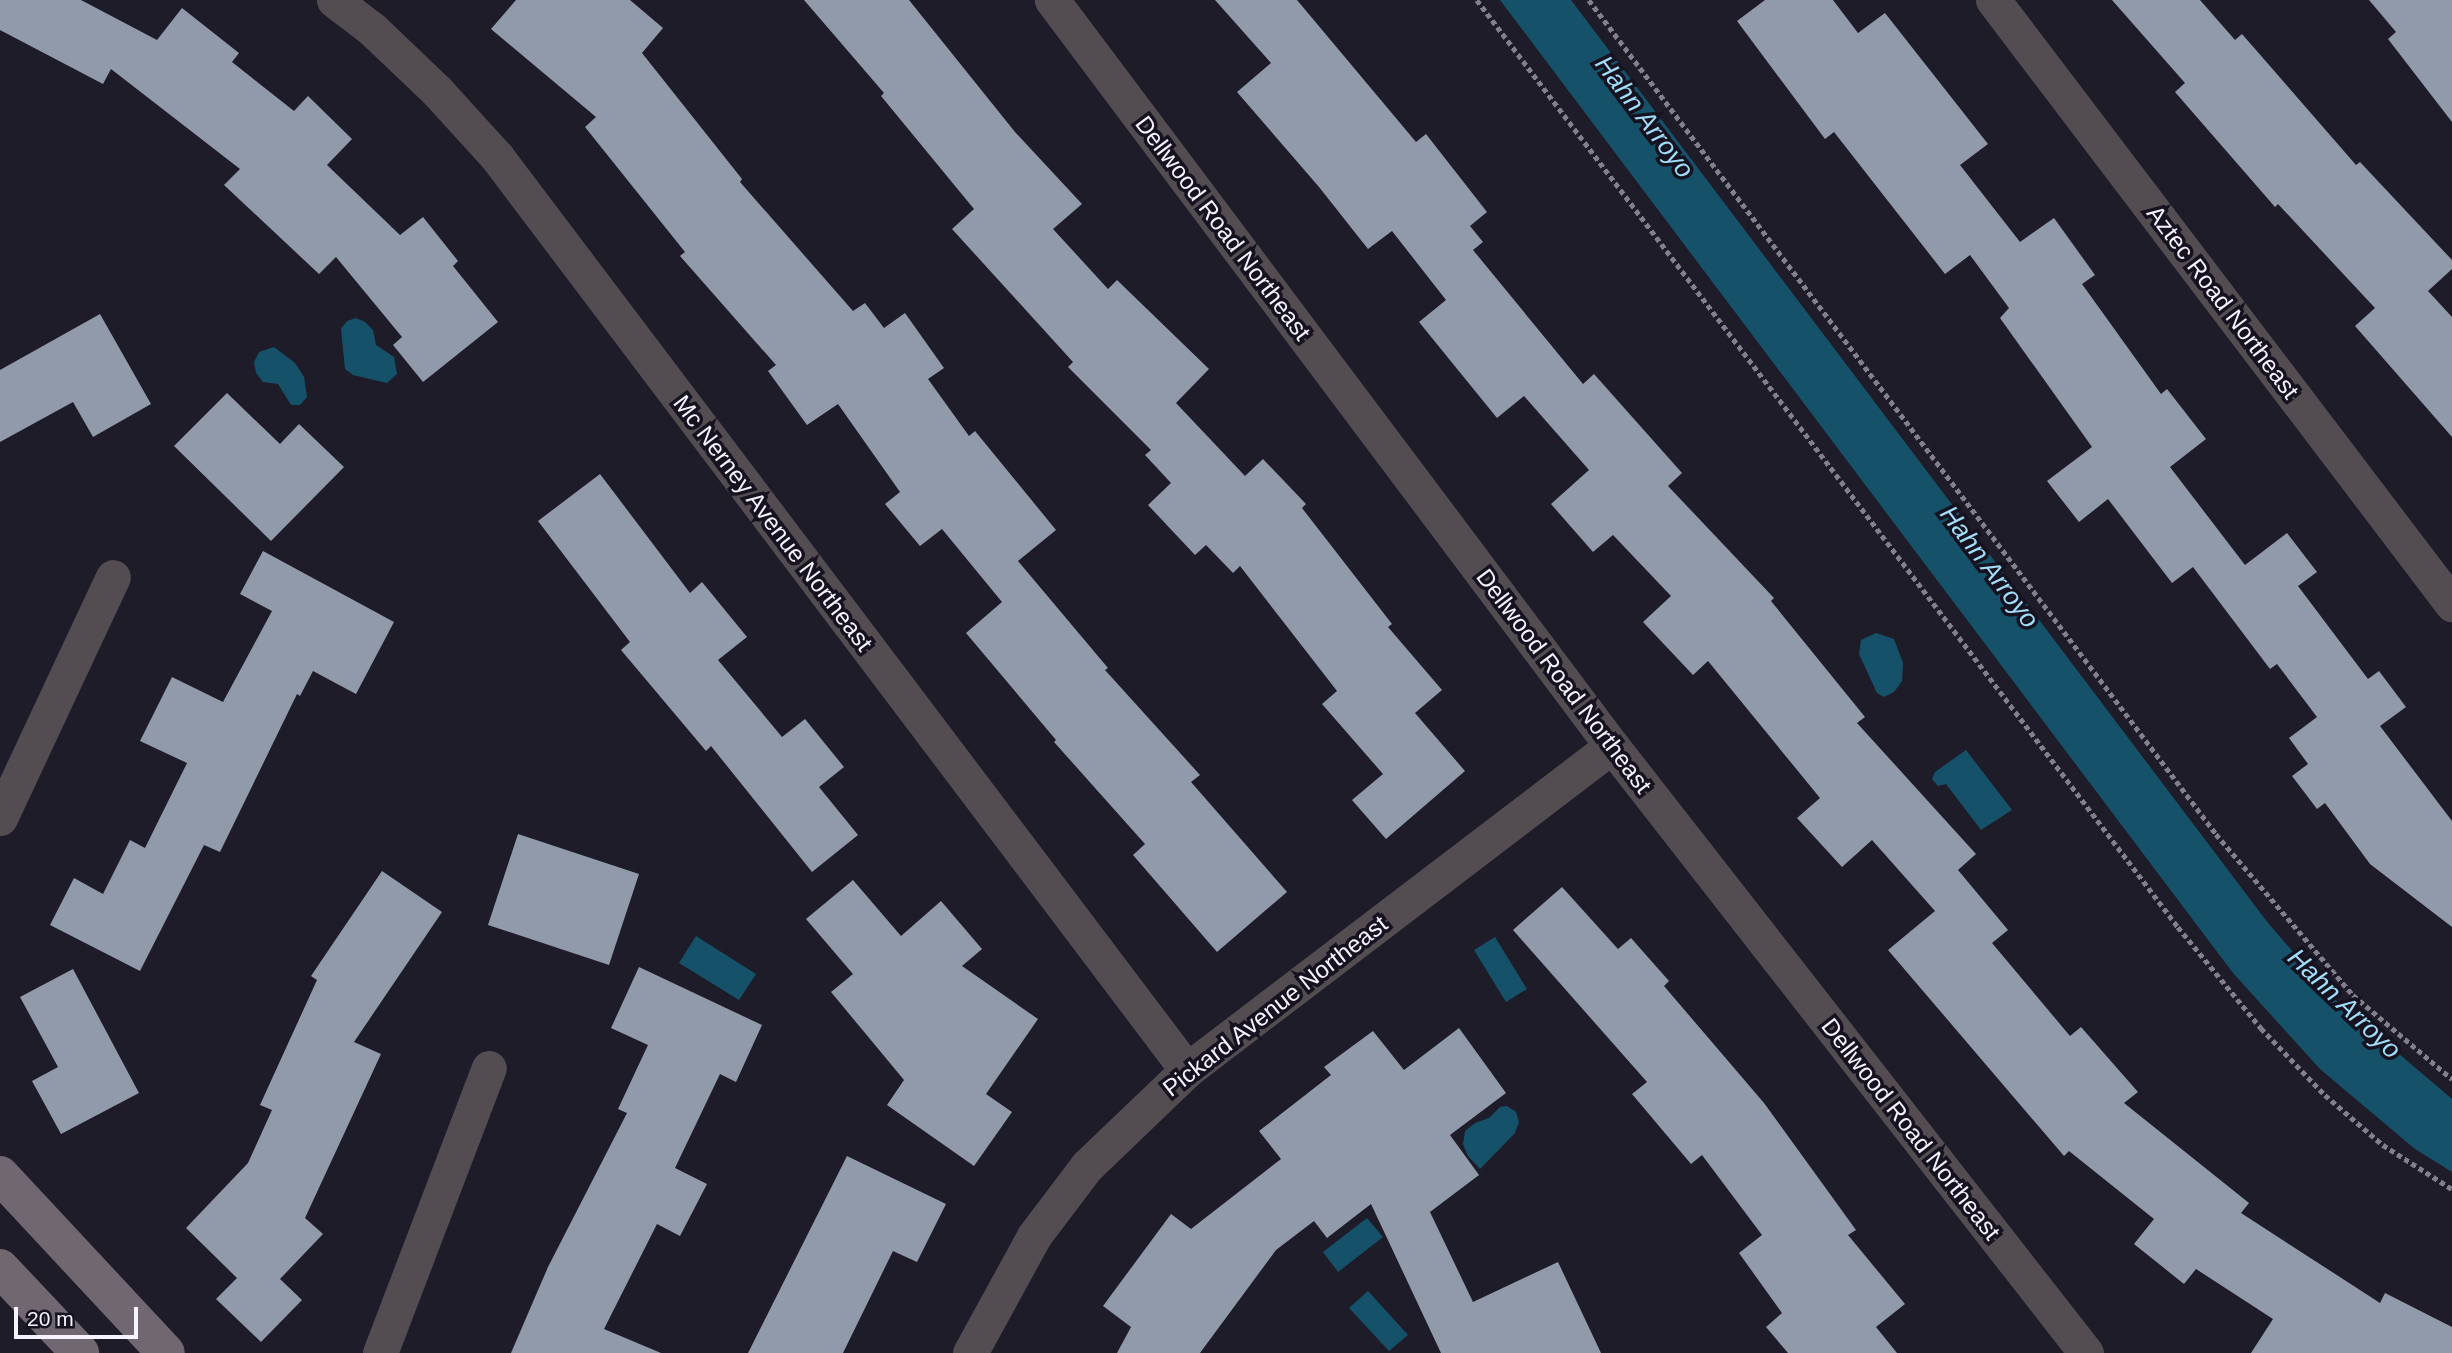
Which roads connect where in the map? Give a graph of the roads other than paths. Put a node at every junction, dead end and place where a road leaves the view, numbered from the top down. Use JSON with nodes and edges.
{"nodes":[{"id":1,"x":334,"y":0,"type":"edge"},
{"id":2,"x":1052,"y":0,"type":"edge"},
{"id":3,"x":1993,"y":0,"type":"edge"},
{"id":4,"x":113,"y":578,"type":"dead end"},
{"id":5,"x":2452,"y":604,"type":"edge"},
{"id":6,"x":1612,"y":746,"type":"junction"},
{"id":7,"x":0,"y":818,"type":"edge"},
{"id":8,"x":489,"y":1068,"type":"dead end"},
{"id":9,"x":1187,"y":1070,"type":"junction"},
{"id":10,"x":0,"y":1175,"type":"edge"},
{"id":11,"x":0,"y":1268,"type":"edge"},
{"id":12,"x":80,"y":1353,"type":"edge"},
{"id":13,"x":166,"y":1353,"type":"edge"},
{"id":14,"x":380,"y":1353,"type":"edge"},
{"id":15,"x":970,"y":1353,"type":"edge"},
{"id":16,"x":2087,"y":1353,"type":"edge"}],
"edges":[{"from":1,"to":9,"type":"street","name":"Mc Nerney Avenue Northeast"},
{"from":2,"to":6,"type":"street","name":"Dellwood Road Northeast"},
{"from":3,"to":5,"type":"street","name":"Aztec Road Northeast"},
{"from":4,"to":7,"type":"street"},
{"from":6,"to":9,"type":"street","name":"Pickard Avenue Northeast"},
{"from":6,"to":16,"type":"street","name":"Dellwood Road Northeast"},
{"from":8,"to":14,"type":"street"},
{"from":9,"to":15,"type":"street","name":"Pickard Avenue Northeast"},
{"from":10,"to":13,"type":"street"},
{"from":11,"to":12,"type":"street"}]}
